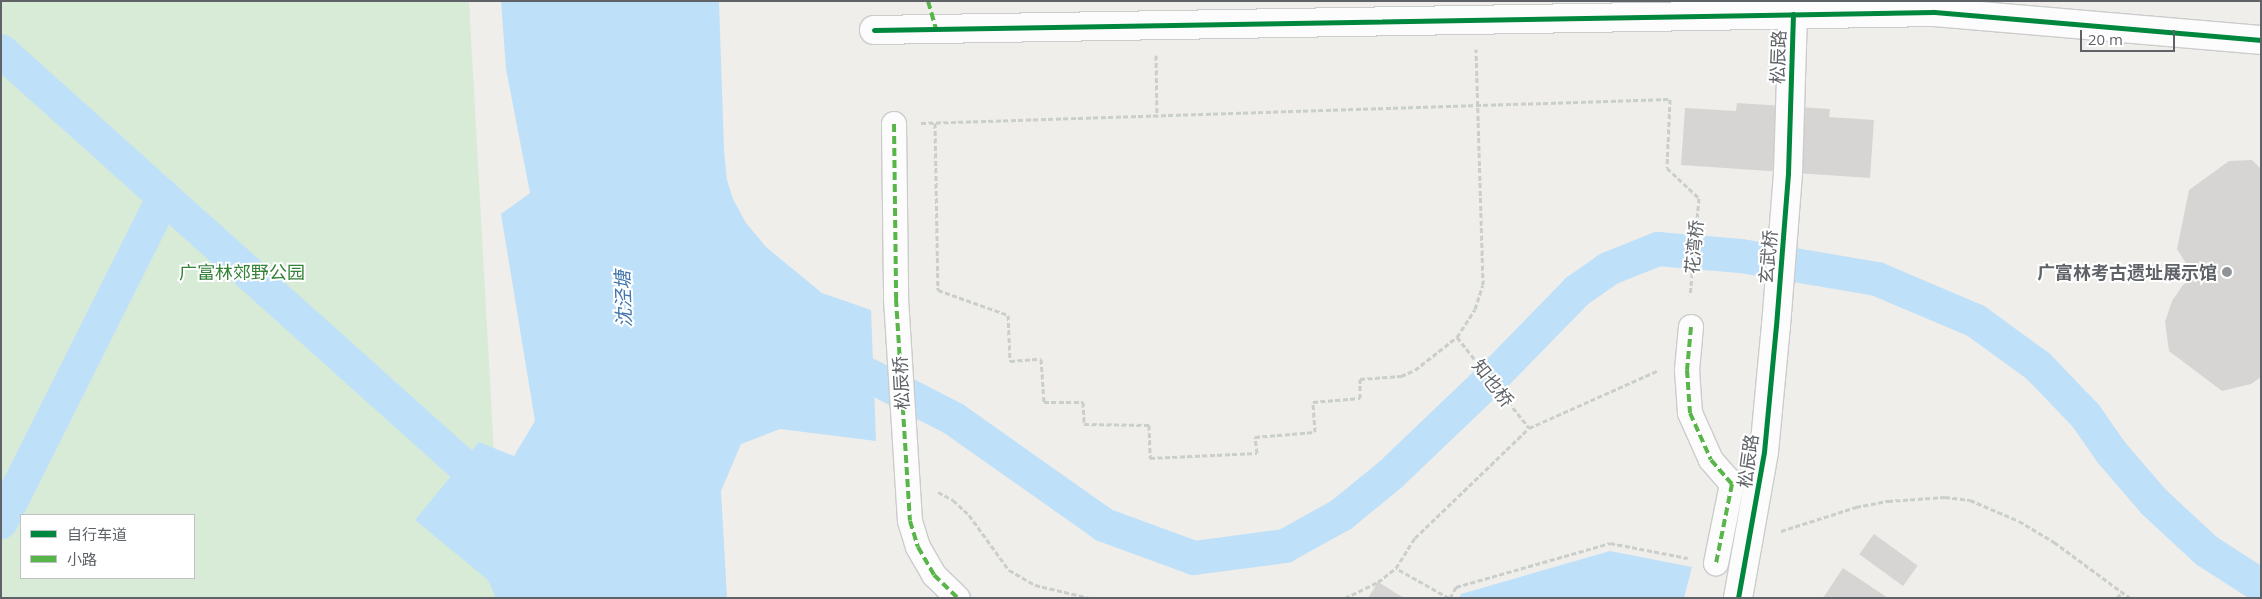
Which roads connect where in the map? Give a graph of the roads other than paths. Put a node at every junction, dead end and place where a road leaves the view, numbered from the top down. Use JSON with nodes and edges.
{"nodes":[{"id":1,"x":1793,"y":14,"type":"junction"},
{"id":2,"x":874,"y":30,"type":"dead end"},
{"id":3,"x":2261,"y":40,"type":"edge"},
{"id":4,"x":894,"y":124,"type":"road end"},
{"id":5,"x":1787,"y":190,"type":"joint"},
{"id":6,"x":1776,"y":326,"type":"joint"},
{"id":7,"x":1691,"y":327,"type":"dead end"},
{"id":8,"x":1716,"y":563,"type":"road end"},
{"id":9,"x":958,"y":598,"type":"edge"},
{"id":10,"x":1738,"y":598,"type":"edge"}],
"edges":[{"from":1,"to":2,"type":"street"},
{"from":1,"to":3,"type":"street"},
{"from":1,"to":5,"type":"street","name":"松辰路"},
{"from":4,"to":9,"type":"street","name":"松辰桥"},
{"from":5,"to":6,"type":"street","name":"玄武桥"},
{"from":6,"to":10,"type":"street","name":"松辰路"},
{"from":7,"to":8,"type":"street"}]}
